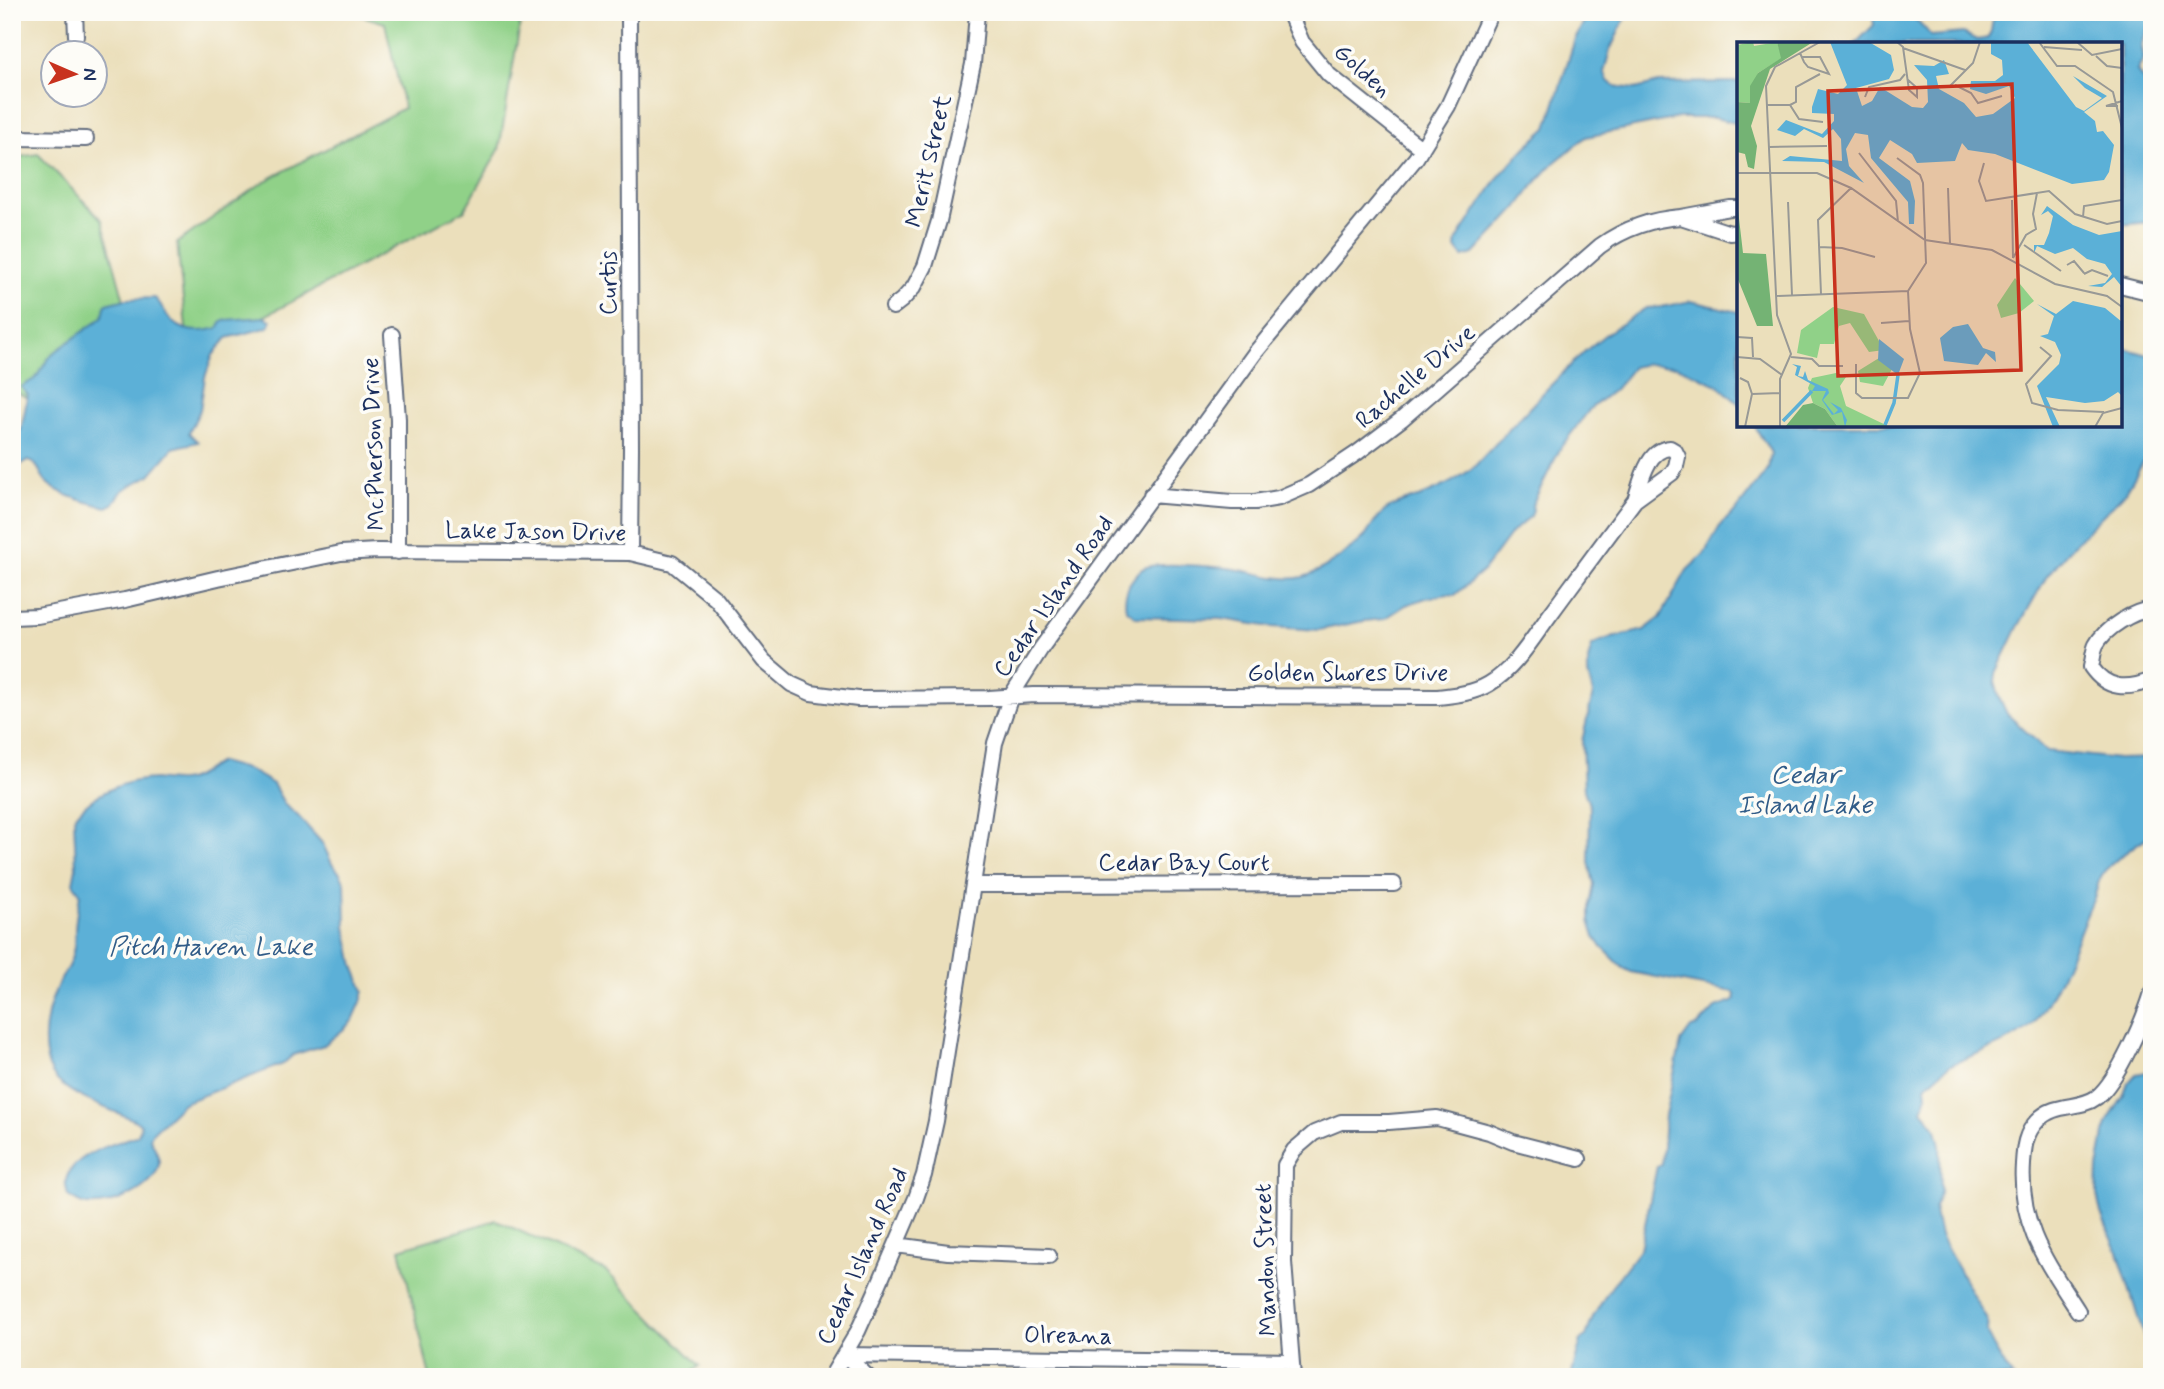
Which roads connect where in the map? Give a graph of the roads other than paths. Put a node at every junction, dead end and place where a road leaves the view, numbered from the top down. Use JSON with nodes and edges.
{"nodes":[{"id":1,"x":75,"y":12,"type":"edge"},
{"id":2,"x":629,"y":12,"type":"edge"},
{"id":3,"x":977,"y":12,"type":"edge"},
{"id":4,"x":1289,"y":12,"type":"edge"},
{"id":5,"x":1491,"y":12,"type":"edge"},
{"id":6,"x":76,"y":36,"type":"dead end"},
{"id":7,"x":12,"y":138,"type":"edge"},
{"id":8,"x":86,"y":139,"type":"dead end"},
{"id":9,"x":1422,"y":149,"type":"junction"},
{"id":10,"x":1737,"y":208,"type":"edge"},
{"id":11,"x":1681,"y":217,"type":"junction"},
{"id":12,"x":1737,"y":232,"type":"edge"},
{"id":13,"x":2122,"y":286,"type":"edge"},
{"id":14,"x":2152,"y":293,"type":"edge"},
{"id":15,"x":892,"y":307,"type":"dead end"},
{"id":16,"x":392,"y":335,"type":"dead end"},
{"id":17,"x":1151,"y":495,"type":"junction"},
{"id":18,"x":1635,"y":500,"type":"dead end"},
{"id":19,"x":398,"y":552,"type":"junction"},
{"id":20,"x":630,"y":553,"type":"junction"},
{"id":21,"x":2152,"y":609,"type":"edge"},
{"id":22,"x":12,"y":617,"type":"edge"},
{"id":23,"x":2152,"y":680,"type":"edge"},
{"id":24,"x":1011,"y":696,"type":"junction"},
{"id":25,"x":1394,"y":884,"type":"dead end"},
{"id":26,"x":974,"y":885,"type":"junction"},
{"id":27,"x":2152,"y":993,"type":"edge"},
{"id":28,"x":1578,"y":1159,"type":"dead end"},
{"id":29,"x":896,"y":1245,"type":"junction"},
{"id":30,"x":1049,"y":1256,"type":"dead end"},
{"id":31,"x":2078,"y":1311,"type":"dead end"},
{"id":32,"x":845,"y":1355,"type":"junction"},
{"id":33,"x":1291,"y":1361,"type":"junction"},
{"id":34,"x":831,"y":1377,"type":"edge"},
{"id":35,"x":868,"y":1377,"type":"edge"},
{"id":36,"x":1293,"y":1377,"type":"edge"}],
"edges":[{"from":1,"to":6,"type":"street"},
{"from":2,"to":20,"type":"street","name":"Curtis"},
{"from":3,"to":15,"type":"street","name":"Merit Street"},
{"from":4,"to":9,"type":"street","name":"Golden"},
{"from":5,"to":9,"type":"street","name":"Cedar Island Road"},
{"from":7,"to":8,"type":"street"},
{"from":9,"to":17,"type":"street","name":"Cedar Island Road"},
{"from":10,"to":11,"type":"street","name":"Rachelle Drive"},
{"from":11,"to":12,"type":"street","name":"Rachelle Drive"},
{"from":11,"to":17,"type":"street","name":"Rachelle Drive"},
{"from":13,"to":14,"type":"street"},
{"from":16,"to":19,"type":"street","name":"McPherson Drive"},
{"from":17,"to":24,"type":"street","name":"Cedar Island Road"},
{"from":18,"to":24,"type":"street","name":"Golden Shores Drive"},
{"from":19,"to":20,"type":"street","name":"Lake Jason Drive"},
{"from":19,"to":22,"type":"street","name":"Lake Jason Drive"},
{"from":20,"to":24,"type":"street","name":"Lake Jason Drive"},
{"from":21,"to":23,"type":"street"},
{"from":24,"to":26,"type":"street","name":"Cedar Island Road"},
{"from":25,"to":26,"type":"street","name":"Cedar Bay Court"},
{"from":26,"to":29,"type":"street","name":"Cedar Island Road"},
{"from":27,"to":31,"type":"street"},
{"from":28,"to":33,"type":"street","name":"Mandon Street"},
{"from":29,"to":30,"type":"street"},
{"from":29,"to":32,"type":"street","name":"Cedar Island Road"},
{"from":32,"to":33,"type":"street","name":"Olreana"},
{"from":32,"to":34,"type":"street","name":"Cedar Island Road"},
{"from":32,"to":35,"type":"street"},
{"from":33,"to":36,"type":"street","name":"Mandon Street"}]}
